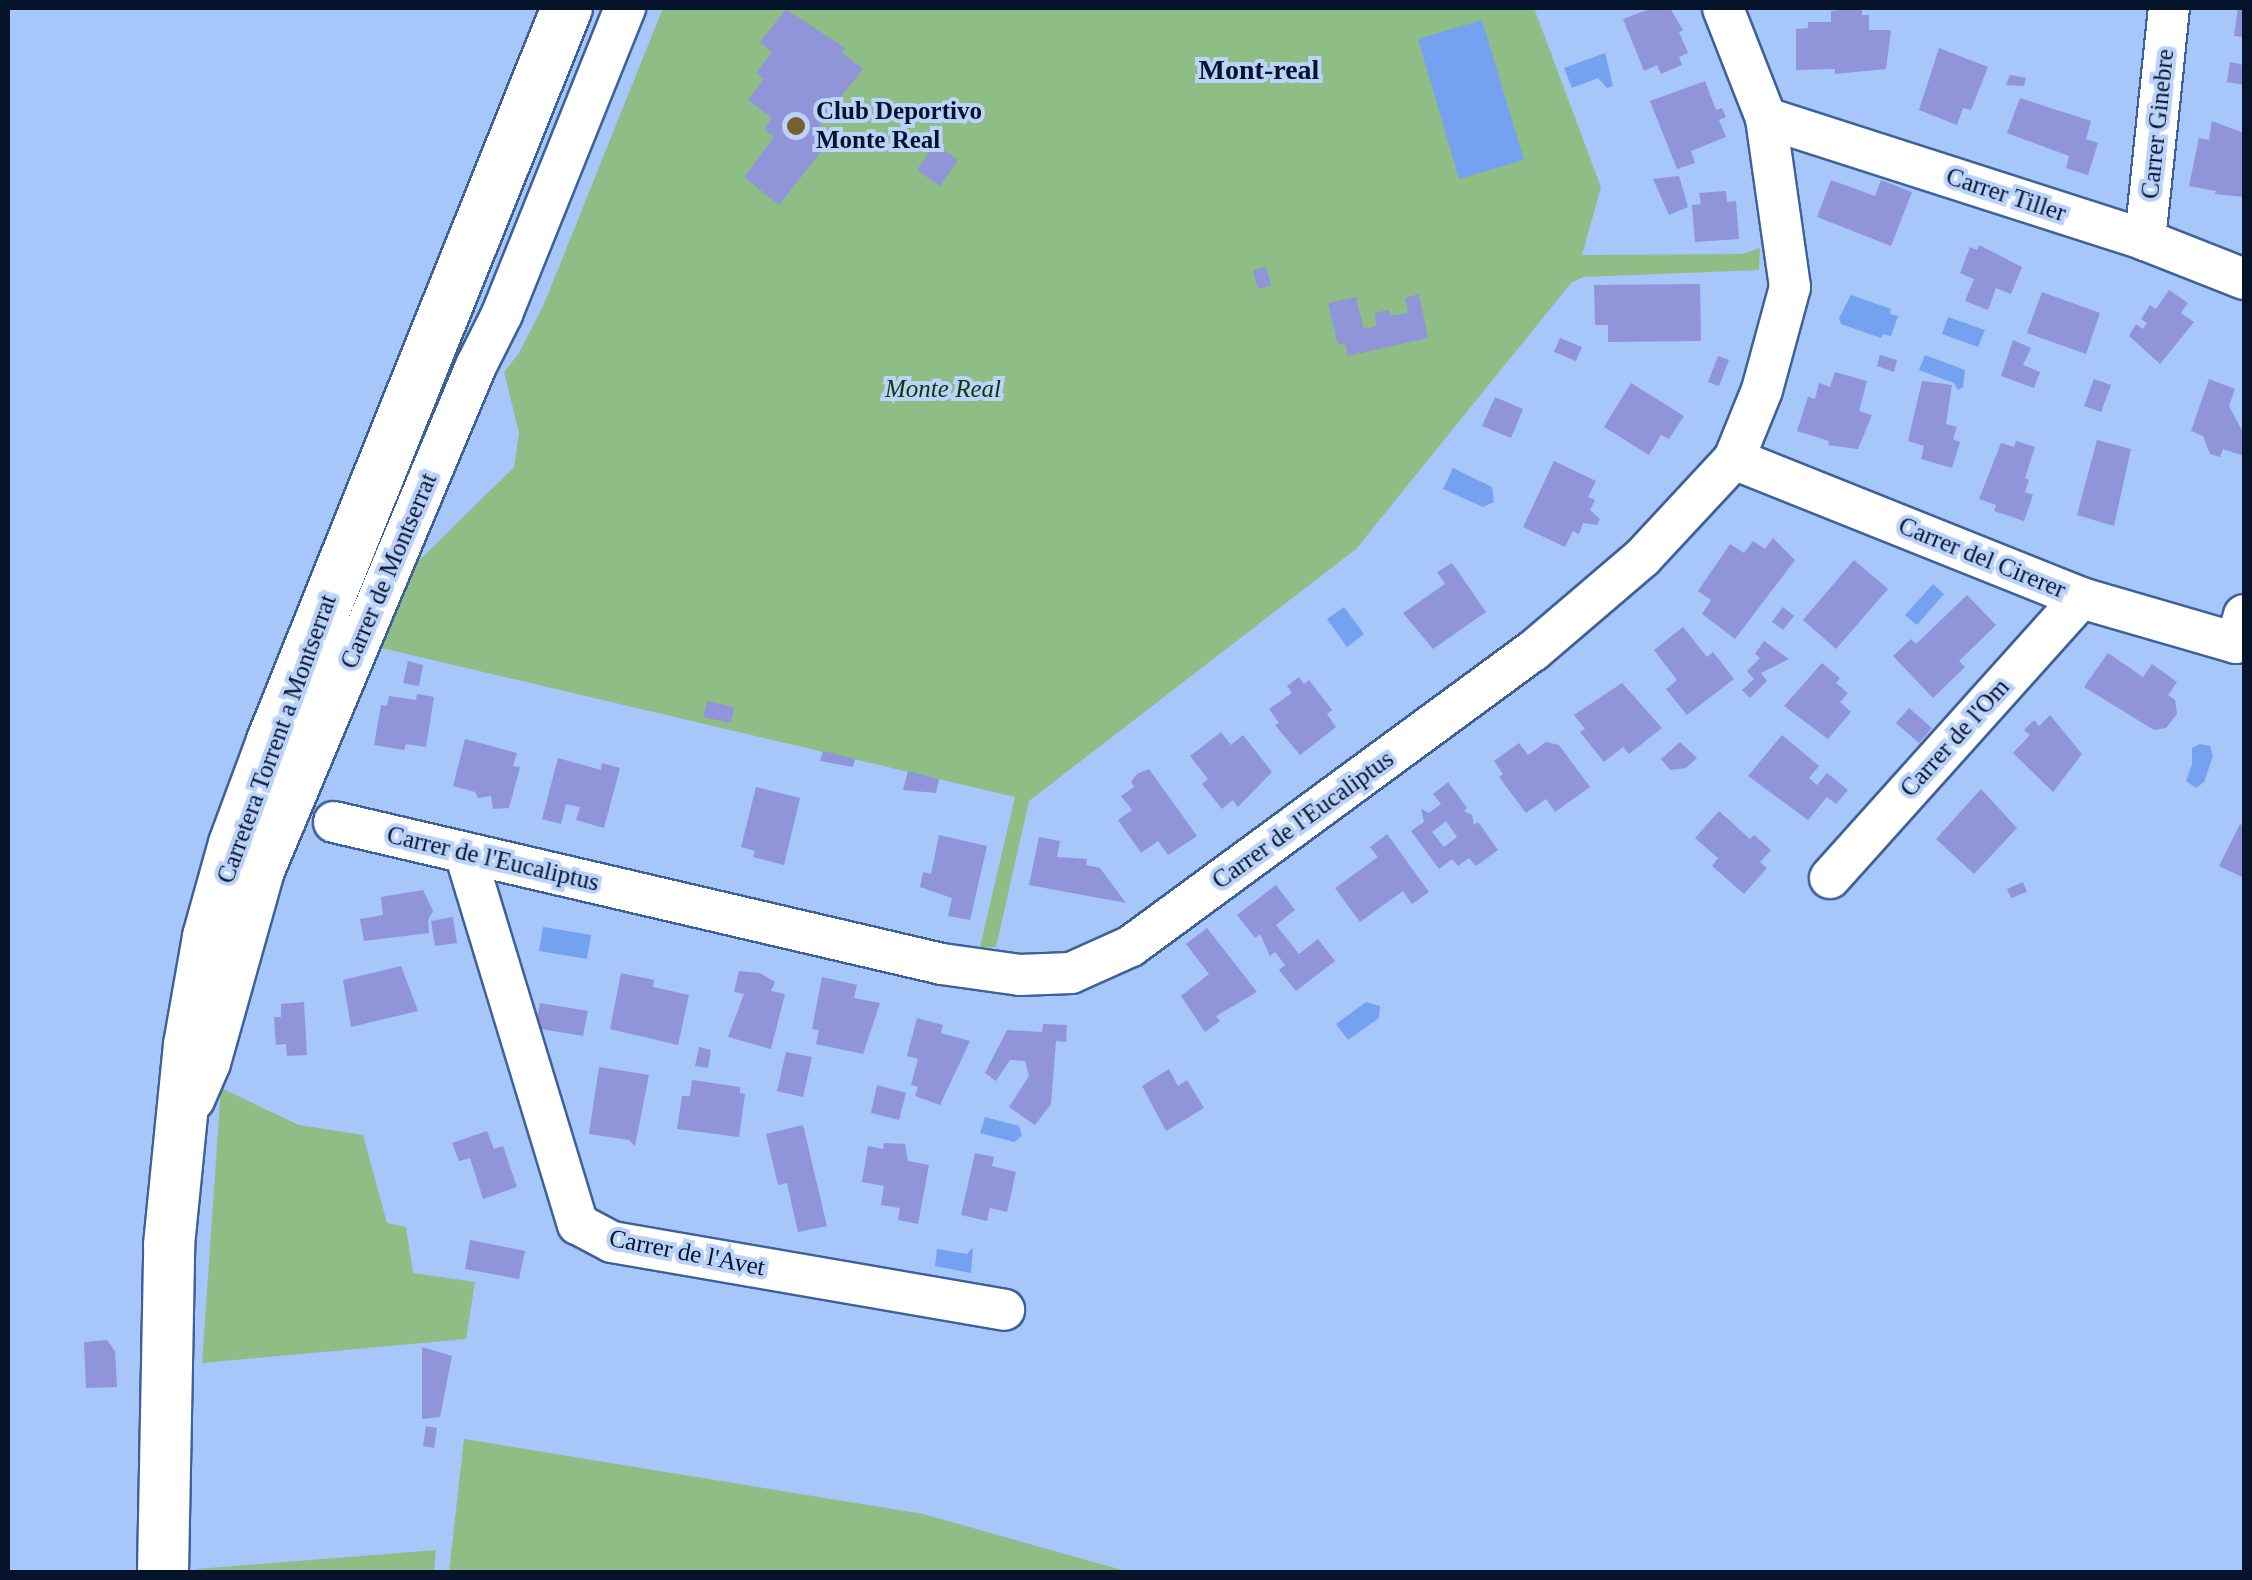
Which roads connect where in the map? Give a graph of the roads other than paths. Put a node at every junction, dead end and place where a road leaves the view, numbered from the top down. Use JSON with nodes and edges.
{"nodes":[{"id":1,"x":625,"y":8,"type":"edge"},
{"id":2,"x":1723,"y":8,"type":"edge"},
{"id":3,"x":2169,"y":8,"type":"edge"},
{"id":4,"x":567,"y":11,"type":"edge"},
{"id":5,"x":1766,"y":118,"type":"junction"},
{"id":6,"x":2145,"y":240,"type":"junction"},
{"id":7,"x":2244,"y":279,"type":"edge"},
{"id":8,"x":1734,"y":459,"type":"junction"},
{"id":9,"x":2081,"y":598,"type":"junction"},
{"id":10,"x":2240,"y":629,"type":"edge"},
{"id":11,"x":300,"y":784,"type":"junction"},
{"id":12,"x":334,"y":822,"type":"junction"},
{"id":13,"x":278,"y":836,"type":"junction"},
{"id":14,"x":464,"y":853,"type":"junction"},
{"id":15,"x":1830,"y":878,"type":"dead end"},
{"id":16,"x":177,"y":1142,"type":"junction"},
{"id":17,"x":1004,"y":1310,"type":"dead end"},
{"id":18,"x":163,"y":1572,"type":"edge"}],
"edges":[{"from":1,"to":11,"type":"street","name":"Carrer de Montserrat"},
{"from":2,"to":5,"type":"street","name":"Carrer de l'Eucaliptus"},
{"from":3,"to":6,"type":"street","name":"Carrer Ginebre"},
{"from":4,"to":16,"type":"main road","name":"Carretera Torrent a Montserrat"},
{"from":5,"to":6,"type":"street","name":"Carrer Tiller"},
{"from":5,"to":8,"type":"street","name":"Carrer de l'Eucaliptus"},
{"from":6,"to":7,"type":"street","name":"Carrer Tiller"},
{"from":8,"to":9,"type":"street","name":"Carrer del Cirerer"},
{"from":8,"to":14,"type":"street","name":"Carrer de l'Eucaliptus"},
{"from":9,"to":10,"type":"street","name":"Carrer del Cirerer"},
{"from":9,"to":15,"type":"street","name":"Carrer de l'Om"},
{"from":11,"to":12,"type":"street"},
{"from":11,"to":13,"type":"street","name":"Carrer de Montserrat"},
{"from":12,"to":13,"type":"street"},
{"from":12,"to":14,"type":"street","name":"Carrer de l'Eucaliptus"},
{"from":13,"to":16,"type":"street","name":"Carrer de Montserrat"},
{"from":14,"to":17,"type":"street","name":"Carrer de l'Avet"},
{"from":16,"to":18,"type":"main road","name":"Carretera Torrent a Montserrat"}]}
